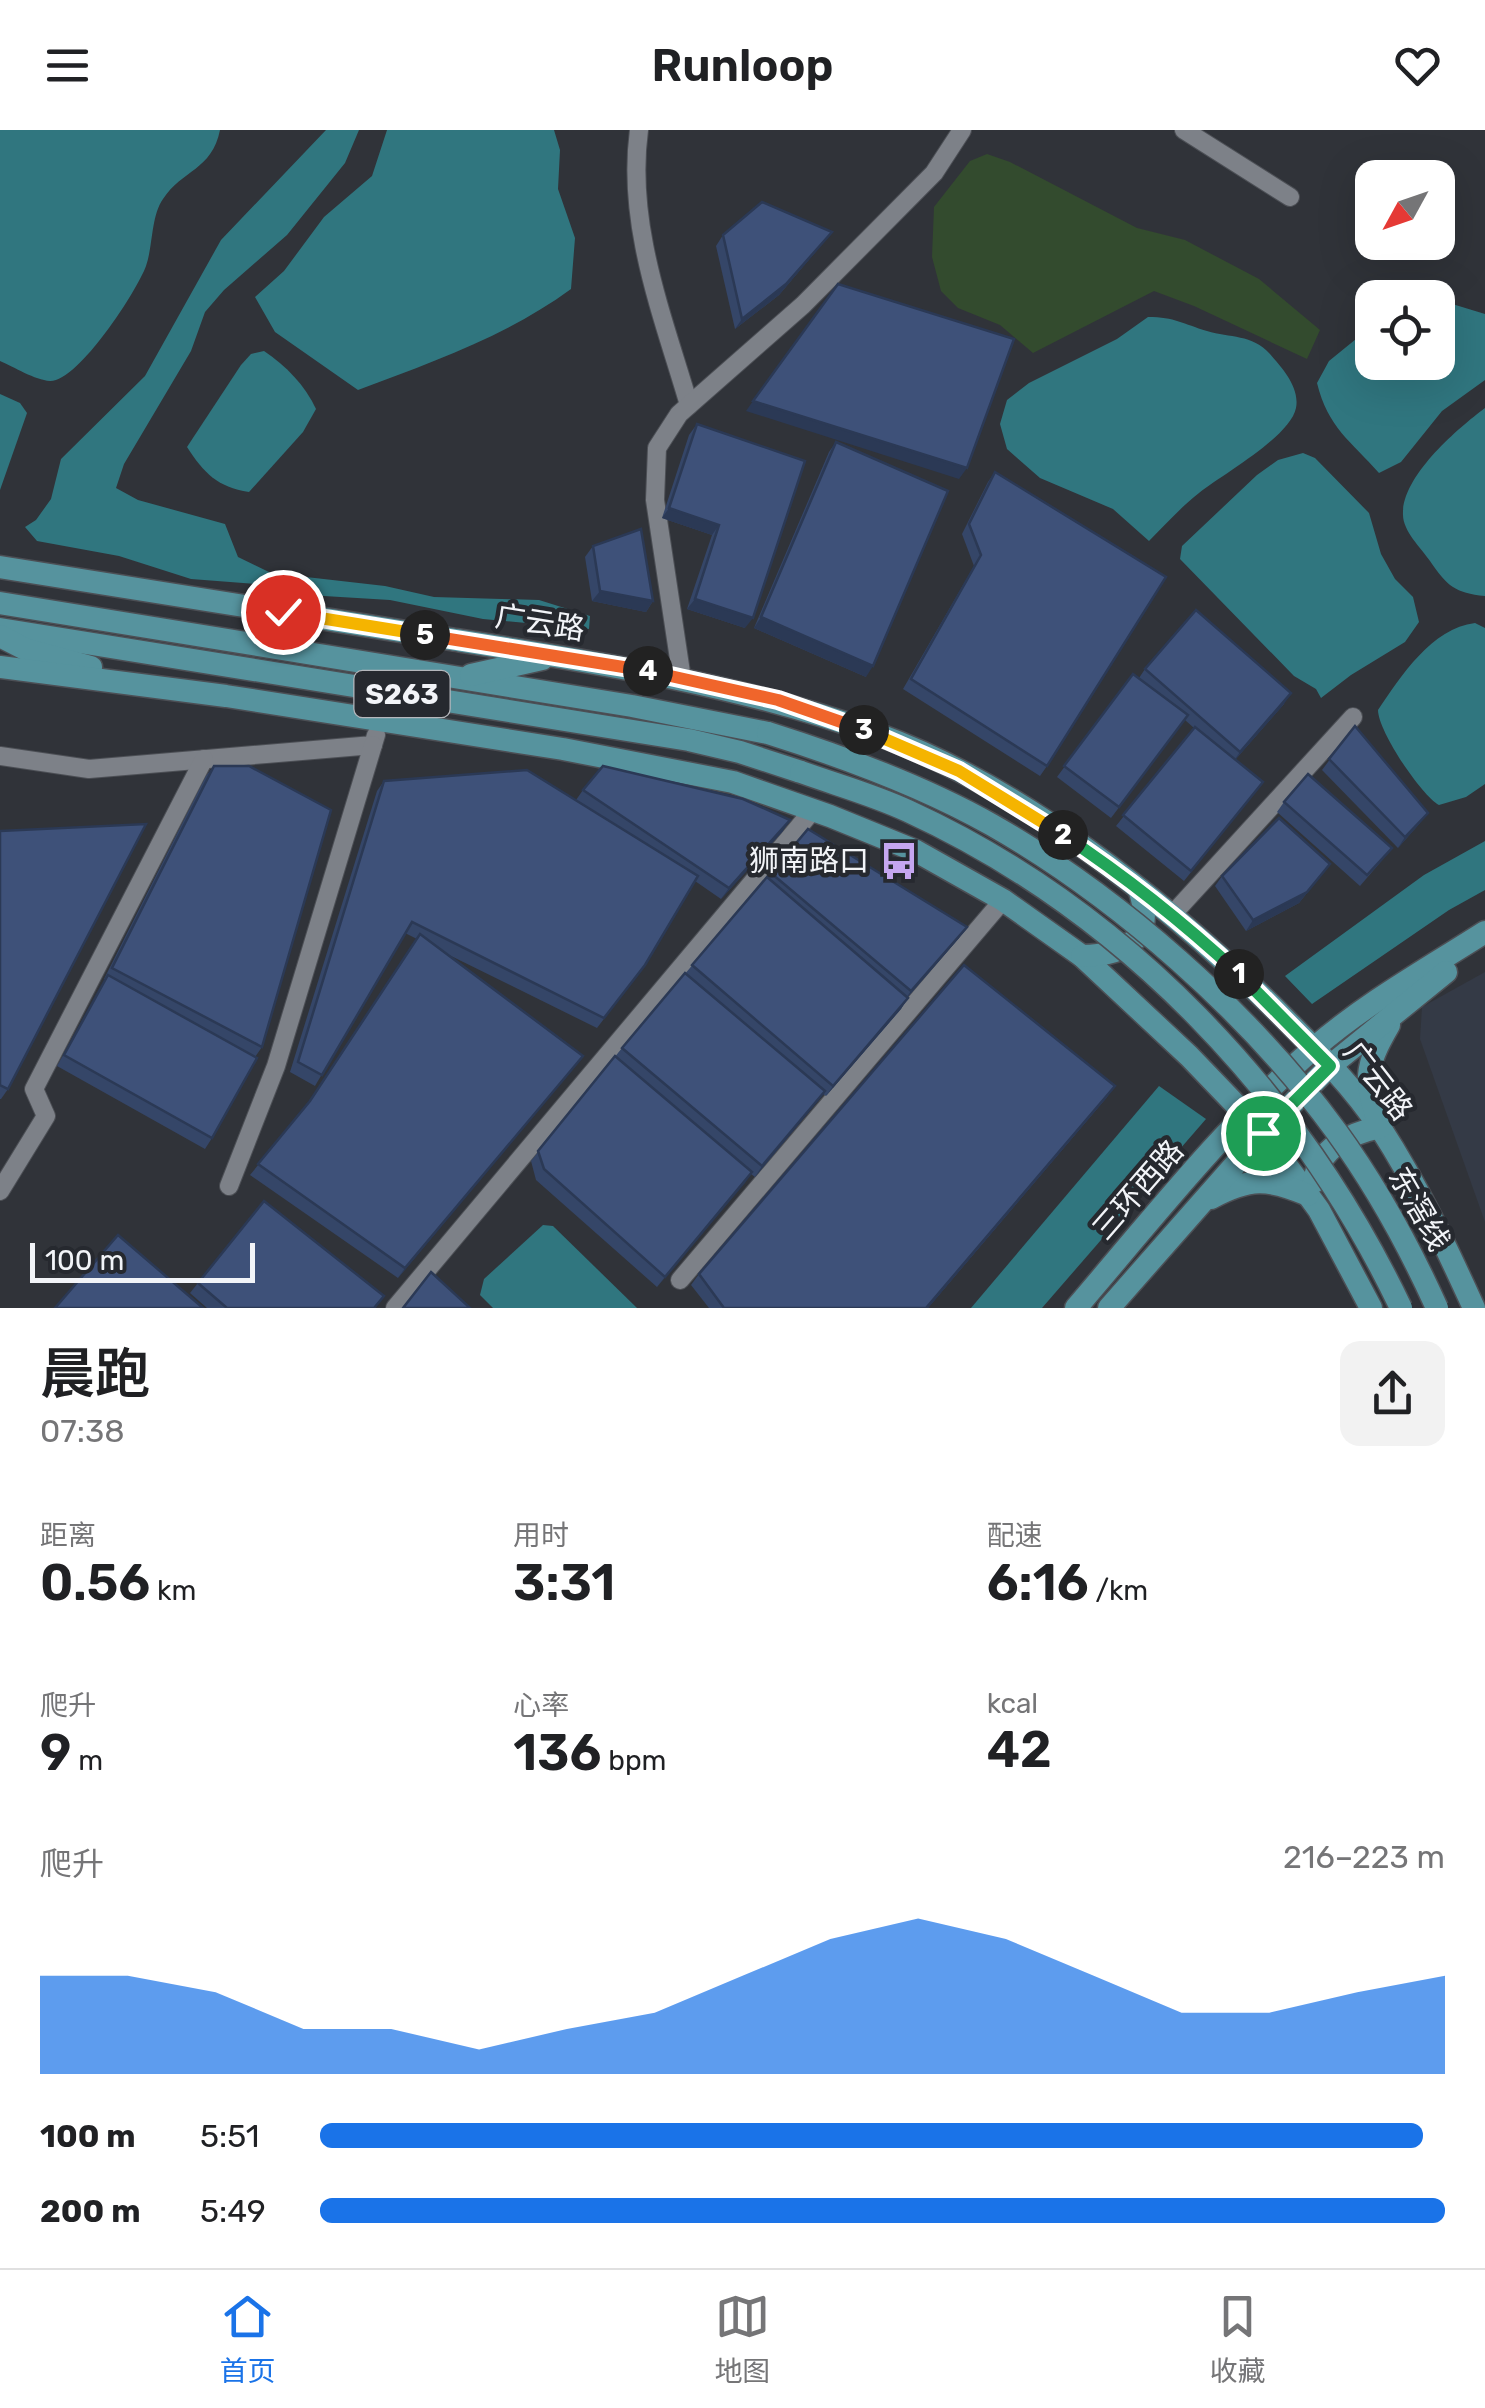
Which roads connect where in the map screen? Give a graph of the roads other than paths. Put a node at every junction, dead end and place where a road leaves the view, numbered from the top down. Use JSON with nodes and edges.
{"nodes":[{"id":1,"x":639,"y":130,"type":"edge"},
{"id":2,"x":962,"y":130,"type":"edge"},
{"id":3,"x":1184,"y":130,"type":"edge"},
{"id":4,"x":1290,"y":197,"type":"dead end"},
{"id":5,"x":689,"y":405,"type":"junction"},
{"id":6,"x":0,"y":567,"type":"edge"},
{"id":7,"x":0,"y":603,"type":"edge"},
{"id":8,"x":0,"y":629,"type":"edge"},
{"id":9,"x":0,"y":636,"type":"edge"},
{"id":10,"x":556,"y":656,"type":"junction"},
{"id":11,"x":0,"y":668,"type":"edge"},
{"id":12,"x":458,"y":678,"type":"junction"},
{"id":13,"x":682,"y":679,"type":"junction"},
{"id":14,"x":128,"y":684,"type":"junction"},
{"id":15,"x":778,"y":700,"type":"junction"},
{"id":16,"x":1352,"y":717,"type":"dead end"},
{"id":17,"x":695,"y":718,"type":"junction"},
{"id":18,"x":380,"y":720,"type":"junction"},
{"id":19,"x":373,"y":745,"type":"junction"},
{"id":20,"x":0,"y":756,"type":"edge"},
{"id":21,"x":204,"y":759,"type":"junction"},
{"id":22,"x":813,"y":810,"type":"junction"},
{"id":23,"x":1139,"y":890,"type":"junction"},
{"id":24,"x":1003,"y":900,"type":"junction"},
{"id":25,"x":1172,"y":915,"type":"junction"},
{"id":26,"x":1485,"y":932,"type":"edge"},
{"id":27,"x":1485,"y":944,"type":"edge"},
{"id":28,"x":1082,"y":956,"type":"junction"},
{"id":29,"x":1397,"y":1012,"type":"junction"},
{"id":30,"x":1322,"y":1057,"type":"junction"},
{"id":31,"x":1244,"y":1113,"type":"junction"},
{"id":32,"x":1380,"y":1128,"type":"junction"},
{"id":33,"x":1263,"y":1133,"type":"junction"},
{"id":34,"x":229,"y":1186,"type":"dead end"},
{"id":35,"x":0,"y":1191,"type":"edge"},
{"id":36,"x":1314,"y":1203,"type":"junction"},
{"id":37,"x":1200,"y":1205,"type":"junction"},
{"id":38,"x":680,"y":1280,"type":"dead end"},
{"id":39,"x":394,"y":1308,"type":"edge"},
{"id":40,"x":1076,"y":1308,"type":"edge"},
{"id":41,"x":1109,"y":1308,"type":"edge"},
{"id":42,"x":1370,"y":1308,"type":"edge"},
{"id":43,"x":1401,"y":1308,"type":"edge"},
{"id":44,"x":1438,"y":1308,"type":"edge"},
{"id":45,"x":1474,"y":1308,"type":"edge"}],
"edges":[{"from":1,"to":5,"type":"street"},
{"from":2,"to":5,"type":"street"},
{"from":3,"to":4,"type":"street"},
{"from":5,"to":13,"type":"street"},
{"from":6,"to":10,"type":"main road","name":"广云路","number":"S263"},
{"from":7,"to":12,"type":"main road","number":"S263"},
{"from":8,"to":43,"type":"main road","number":"S263","bridge":true},
{"from":9,"to":14,"type":"main road"},
{"from":10,"to":12,"type":"main road"},
{"from":10,"to":13,"type":"main road","name":"广云路","number":"S263"},
{"from":11,"to":14,"type":"main road","number":"S263"},
{"from":12,"to":17,"type":"main road","number":"S263"},
{"from":13,"to":15,"type":"main road","name":"广云路","number":"S263"},
{"from":14,"to":18,"type":"main road","number":"S263"},
{"from":15,"to":17,"type":"main road"},
{"from":15,"to":23,"type":"main road","name":"广云路","number":"S263"},
{"from":16,"to":25,"type":"street"},
{"from":17,"to":44,"type":"main road","name":"东滘线","number":"S263","bridge":true},
{"from":18,"to":19,"type":"street"},
{"from":18,"to":22,"type":"main road","number":"S263"},
{"from":19,"to":21,"type":"street"},
{"from":19,"to":34,"type":"street"},
{"from":20,"to":21,"type":"street"},
{"from":21,"to":35,"type":"street"},
{"from":22,"to":24,"type":"main road","number":"S263"},
{"from":22,"to":39,"type":"street"},
{"from":23,"to":25,"type":"main road","name":"广云路","number":"S263"},
{"from":23,"to":28,"type":"main road"},
{"from":24,"to":28,"type":"main road","number":"S263"},
{"from":24,"to":38,"type":"street"},
{"from":25,"to":30,"type":"main road","name":"广云路","number":"S263"},
{"from":26,"to":30,"type":"main road","name":"三环西路"},
{"from":27,"to":29,"type":"main road","name":"三环西路"},
{"from":28,"to":31,"type":"main road","number":"S263"},
{"from":29,"to":30,"type":"main road","name":"三环西路"},
{"from":29,"to":32,"type":"main road"},
{"from":30,"to":31,"type":"main road","name":"三环西路"},
{"from":30,"to":32,"type":"main road","name":"广云路","number":"S263"},
{"from":30,"to":33,"type":"main road","name":"三环西路"},
{"from":31,"to":33,"type":"main road","number":"S263"},
{"from":31,"to":40,"type":"main road","name":"三环西路"},
{"from":32,"to":36,"type":"main road"},
{"from":32,"to":45,"type":"main road","name":"广云路","number":"S263"},
{"from":33,"to":36,"type":"main road","number":"S263"},
{"from":33,"to":37,"type":"main road","name":"三环西路"},
{"from":36,"to":37,"type":"main road"},
{"from":36,"to":42,"type":"main road","number":"S263"},
{"from":37,"to":41,"type":"main road","name":"三环西路"}]}
